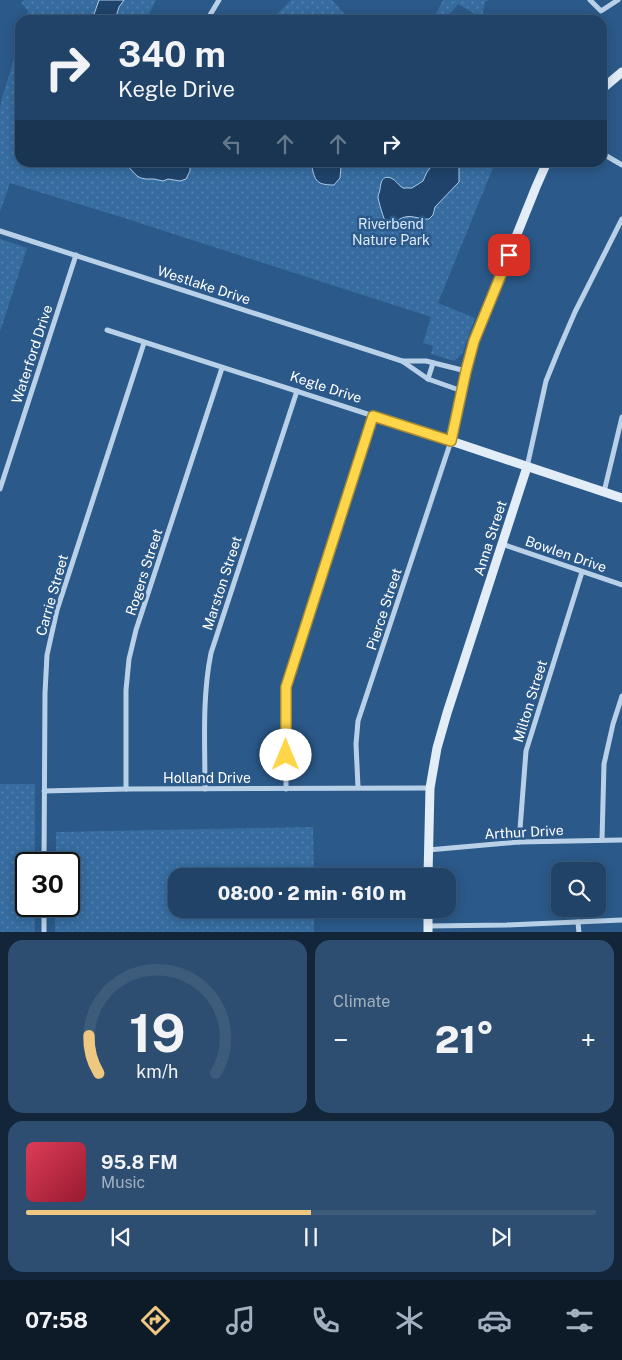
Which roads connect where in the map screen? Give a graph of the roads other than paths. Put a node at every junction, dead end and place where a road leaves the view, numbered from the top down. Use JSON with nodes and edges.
{"nodes":[{"id":1,"x":219,"y":0,"type":"edge"},
{"id":2,"x":590,"y":0,"type":"edge"},
{"id":3,"x":618,"y":0,"type":"edge"},
{"id":4,"x":210,"y":15,"type":"edge"},
{"id":5,"x":622,"y":72,"type":"edge"},
{"id":6,"x":607,"y":85,"type":"edge"},
{"id":7,"x":607,"y":157,"type":"edge"},
{"id":8,"x":622,"y":165,"type":"edge"},
{"id":9,"x":545,"y":167,"type":"edge"},
{"id":10,"x":622,"y":220,"type":"edge"},
{"id":11,"x":0,"y":230,"type":"edge"},
{"id":12,"x":76,"y":256,"type":"junction"},
{"id":13,"x":107,"y":330,"type":"dead end"},
{"id":14,"x":144,"y":342,"type":"junction"},
{"id":15,"x":402,"y":361,"type":"junction"},
{"id":16,"x":433,"y":363,"type":"junction"},
{"id":17,"x":222,"y":368,"type":"junction"},
{"id":18,"x":466,"y":371,"type":"junction"},
{"id":19,"x":428,"y":379,"type":"junction"},
{"id":20,"x":297,"y":391,"type":"junction"},
{"id":21,"x":462,"y":391,"type":"junction"},
{"id":22,"x":373,"y":416,"type":"junction"},
{"id":23,"x":622,"y":416,"type":"edge"},
{"id":24,"x":451,"y":441,"type":"junction"},
{"id":25,"x":527,"y":467,"type":"junction"},
{"id":26,"x":0,"y":489,"type":"edge"},
{"id":27,"x":604,"y":492,"type":"junction"},
{"id":28,"x":622,"y":498,"type":"edge"},
{"id":29,"x":502,"y":544,"type":"junction"},
{"id":30,"x":582,"y":572,"type":"junction"},
{"id":31,"x":622,"y":585,"type":"edge"},
{"id":32,"x":622,"y":696,"type":"edge"},
{"id":33,"x":358,"y":787,"type":"junction"},
{"id":34,"x":430,"y":788,"type":"junction"},
{"id":35,"x":126,"y":789,"type":"junction"},
{"id":36,"x":205,"y":789,"type":"junction"},
{"id":37,"x":286,"y":789,"type":"junction"},
{"id":38,"x":44,"y":791,"type":"junction"},
{"id":39,"x":602,"y":840,"type":"junction"},
{"id":40,"x":622,"y":840,"type":"edge"},
{"id":41,"x":519,"y":842,"type":"junction"},
{"id":42,"x":427,"y":850,"type":"junction"},
{"id":43,"x":44,"y":852,"type":"edge"},
{"id":44,"x":428,"y":868,"type":"edge"},
{"id":45,"x":44,"y":917,"type":"edge"},
{"id":46,"x":622,"y":920,"type":"edge"},
{"id":47,"x":578,"y":922,"type":"junction"},
{"id":48,"x":507,"y":925,"type":"junction"},
{"id":49,"x":428,"y":929,"type":"edge"},
{"id":50,"x":44,"y":932,"type":"edge"},
{"id":51,"x":507,"y":932,"type":"edge"},
{"id":52,"x":579,"y":932,"type":"edge"}],
"edges":[{"from":1,"to":4,"type":"street"},
{"from":2,"to":3,"type":"street"},
{"from":5,"to":6,"type":"street"},
{"from":7,"to":8,"type":"street"},
{"from":9,"to":18,"type":"street"},
{"from":10,"to":25,"type":"street","name":"Anna Street"},
{"from":11,"to":12,"type":"street","name":"Westlake Drive"},
{"from":12,"to":15,"type":"street","name":"Westlake Drive"},
{"from":12,"to":26,"type":"street","name":"Waterford Drive"},
{"from":13,"to":14,"type":"street","name":"Kegle Drive"},
{"from":14,"to":17,"type":"street","name":"Kegle Drive"},
{"from":14,"to":38,"type":"street","name":"Carrie Street"},
{"from":15,"to":16,"type":"street","name":"Westlake Drive"},
{"from":15,"to":19,"type":"street","name":"Westlake Drive"},
{"from":16,"to":18,"type":"street","name":"Westlake Drive"},
{"from":16,"to":19,"type":"street"},
{"from":17,"to":20,"type":"street","name":"Kegle Drive"},
{"from":17,"to":35,"type":"street","name":"Rogers Street"},
{"from":18,"to":21,"type":"street"},
{"from":19,"to":21,"type":"street","name":"Westlake Drive"},
{"from":20,"to":22,"type":"street","name":"Kegle Drive"},
{"from":20,"to":36,"type":"street","name":"Marston Street"},
{"from":21,"to":24,"type":"street"},
{"from":22,"to":24,"type":"street","name":"Kegle Drive"},
{"from":22,"to":37,"type":"street"},
{"from":23,"to":27,"type":"street"},
{"from":24,"to":25,"type":"street","name":"Kegle Drive"},
{"from":24,"to":33,"type":"street","name":"Pierce Street"},
{"from":25,"to":27,"type":"street","name":"Kegle Drive"},
{"from":25,"to":29,"type":"street","name":"Anna Street"},
{"from":27,"to":28,"type":"street","name":"Kegle Drive"},
{"from":29,"to":30,"type":"street","name":"Bowlen Drive"},
{"from":29,"to":34,"type":"street","name":"Anna Street"},
{"from":30,"to":31,"type":"street","name":"Bowlen Drive"},
{"from":30,"to":41,"type":"street","name":"Milton Street"},
{"from":32,"to":39,"type":"street"},
{"from":33,"to":34,"type":"street","name":"Holland Drive"},
{"from":33,"to":37,"type":"street","name":"Holland Drive"},
{"from":34,"to":42,"type":"street","name":"Anna Street"},
{"from":35,"to":36,"type":"street","name":"Holland Drive"},
{"from":35,"to":38,"type":"street","name":"Holland Drive"},
{"from":36,"to":37,"type":"street","name":"Holland Drive"},
{"from":38,"to":43,"type":"street","name":"Carrie Street"},
{"from":39,"to":40,"type":"street","name":"Arthur Drive"},
{"from":39,"to":41,"type":"street","name":"Arthur Drive"},
{"from":41,"to":42,"type":"street","name":"Arthur Drive"},
{"from":42,"to":44,"type":"street","name":"Anna Street"},
{"from":45,"to":50,"type":"street"},
{"from":46,"to":47,"type":"street"},
{"from":47,"to":48,"type":"street"},
{"from":47,"to":52,"type":"street"},
{"from":48,"to":49,"type":"street"},
{"from":48,"to":51,"type":"street"}]}
